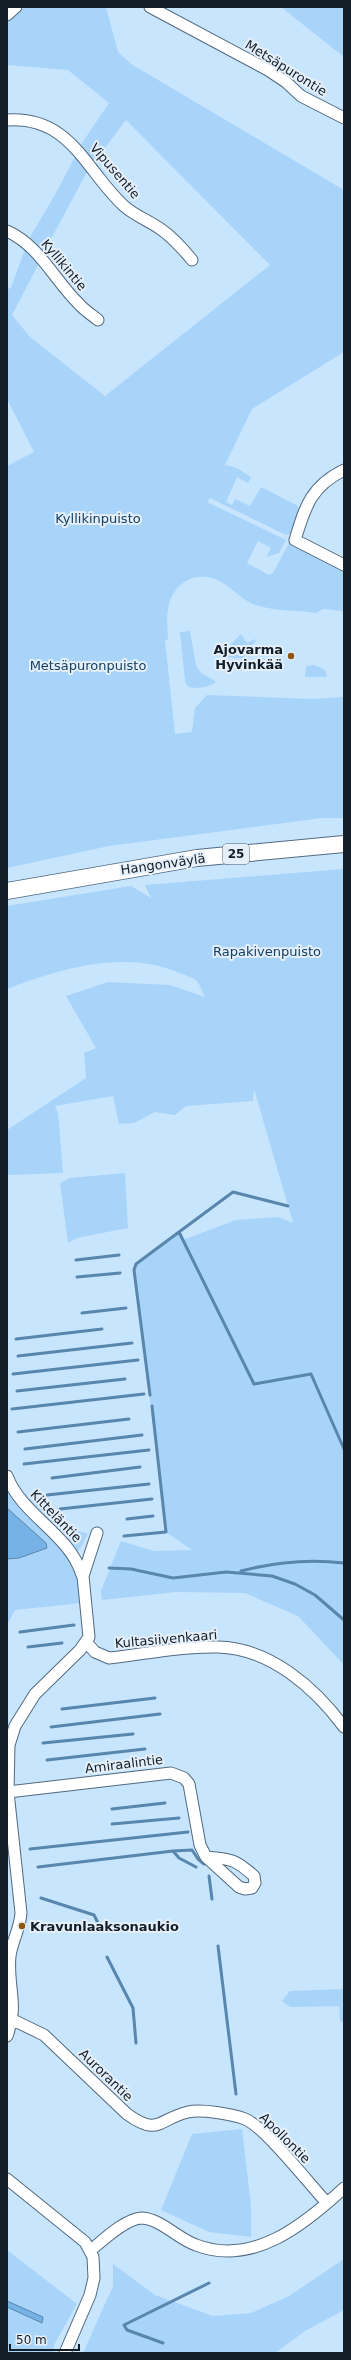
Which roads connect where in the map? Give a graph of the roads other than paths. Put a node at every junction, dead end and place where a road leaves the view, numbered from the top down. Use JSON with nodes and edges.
{"nodes":[{"id":1,"x":16,"y":7,"type":"edge"},
{"id":2,"x":152,"y":8,"type":"edge"},
{"id":3,"x":7,"y":15,"type":"edge"},
{"id":4,"x":344,"y":118,"type":"edge"},
{"id":5,"x":7,"y":120,"type":"edge"},
{"id":6,"x":7,"y":231,"type":"edge"},
{"id":7,"x":192,"y":260,"type":"dead end"},
{"id":8,"x":98,"y":320,"type":"dead end"},
{"id":9,"x":344,"y":470,"type":"edge"},
{"id":10,"x":344,"y":565,"type":"edge"},
{"id":11,"x":344,"y":844,"type":"edge"},
{"id":12,"x":7,"y":891,"type":"edge"},
{"id":13,"x":7,"y":1476,"type":"edge"},
{"id":14,"x":97,"y":1533,"type":"dead end"},
{"id":15,"x":83,"y":1576,"type":"junction"},
{"id":16,"x":87,"y":1643,"type":"junction"},
{"id":17,"x":344,"y":1727,"type":"edge"},
{"id":18,"x":8,"y":1792,"type":"edge"},
{"id":19,"x":206,"y":1857,"type":"dead end"},
{"id":20,"x":13,"y":2020,"type":"junction"},
{"id":21,"x":7,"y":2036,"type":"edge"},
{"id":22,"x":187,"y":2112,"type":"joint"},
{"id":23,"x":7,"y":2179,"type":"edge"},
{"id":24,"x":344,"y":2188,"type":"edge"},
{"id":25,"x":328,"y":2204,"type":"junction"},
{"id":26,"x":91,"y":2250,"type":"junction"},
{"id":27,"x":64,"y":2353,"type":"edge"}],
"edges":[{"from":1,"to":3,"type":"street"},
{"from":2,"to":4,"type":"street","name":"Metsäpurontie"},
{"from":5,"to":7,"type":"street","name":"Vipusentie"},
{"from":6,"to":8,"type":"street","name":"Kyllikintie"},
{"from":9,"to":10,"type":"street"},
{"from":11,"to":12,"type":"highway","name":"Hangonväylä","number":"25"},
{"from":13,"to":15,"type":"street","name":"Kitteläntie"},
{"from":14,"to":15,"type":"street"},
{"from":15,"to":16,"type":"street"},
{"from":16,"to":17,"type":"street","name":"Kultasiivenkaari"},
{"from":16,"to":18,"type":"street"},
{"from":18,"to":19,"type":"street","name":"Amiraalintie"},
{"from":18,"to":20,"type":"street"},
{"from":20,"to":21,"type":"street"},
{"from":20,"to":22,"type":"street","name":"Aurorantie"},
{"from":22,"to":25,"type":"street","name":"Apollontie"},
{"from":23,"to":26,"type":"street"},
{"from":24,"to":25,"type":"street"},
{"from":25,"to":26,"type":"street"},
{"from":26,"to":27,"type":"street"}]}
